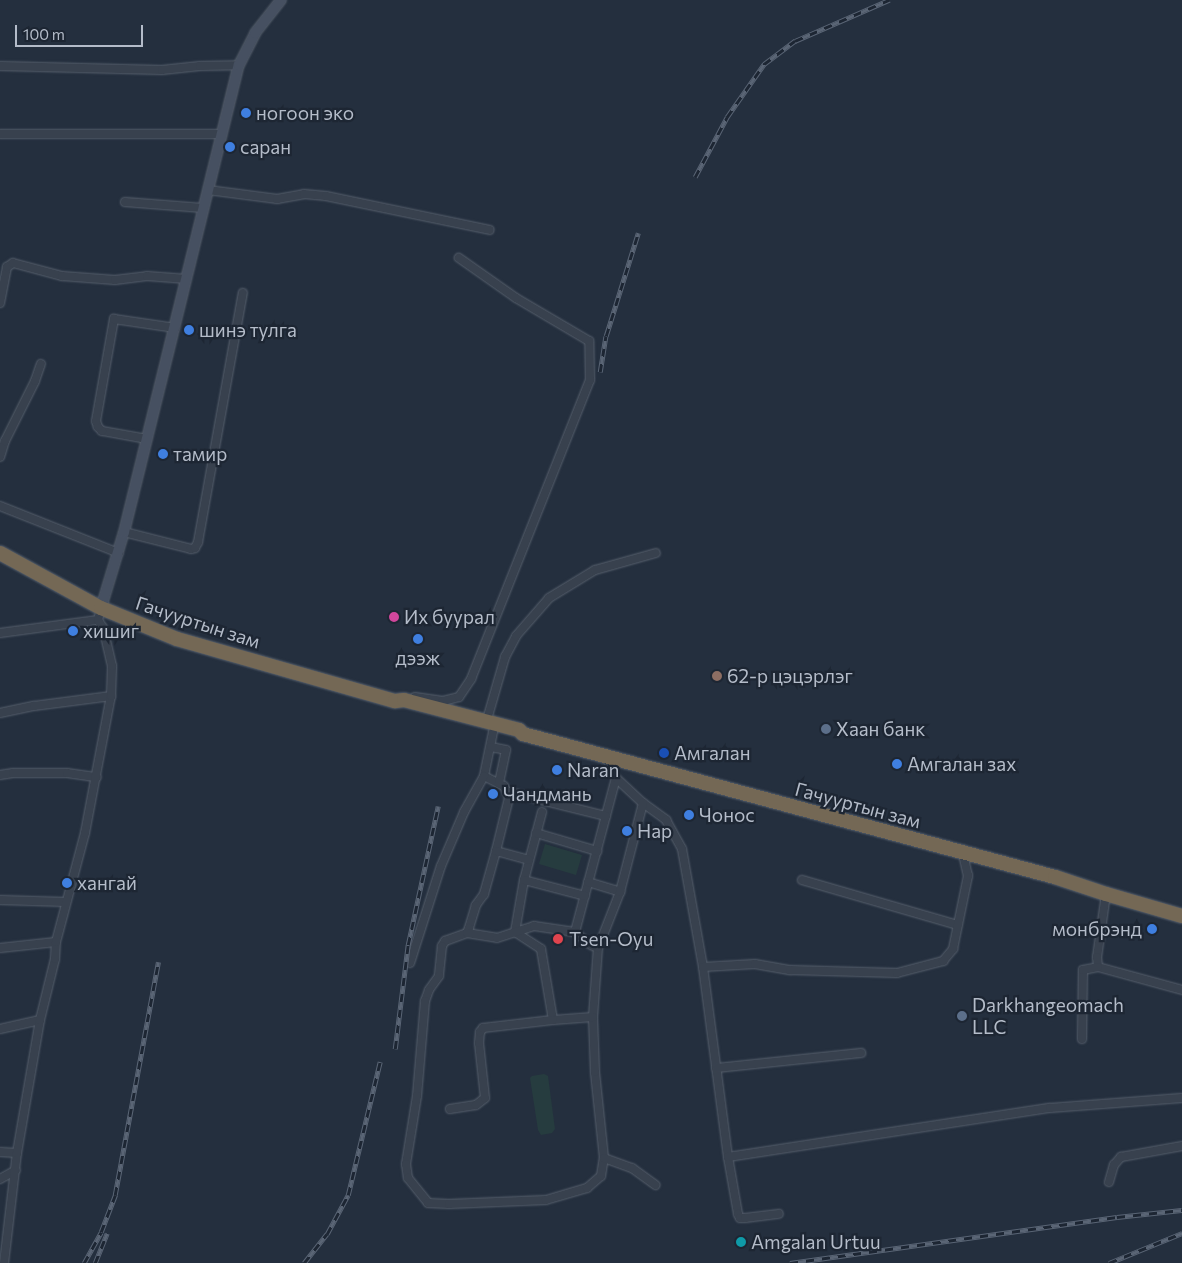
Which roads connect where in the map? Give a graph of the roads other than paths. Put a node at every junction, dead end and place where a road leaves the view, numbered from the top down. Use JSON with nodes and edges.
{"nodes":[{"id":1,"x":281,"y":0,"type":"edge"},
{"id":2,"x":238,"y":65,"type":"junction"},
{"id":3,"x":0,"y":66,"type":"edge"},
{"id":4,"x":0,"y":134,"type":"edge"},
{"id":5,"x":222,"y":134,"type":"junction"},
{"id":6,"x":208,"y":190,"type":"junction"},
{"id":7,"x":125,"y":202,"type":"dead end"},
{"id":8,"x":203,"y":208,"type":"junction"},
{"id":9,"x":490,"y":230,"type":"dead end"},
{"id":10,"x":459,"y":258,"type":"dead end"},
{"id":11,"x":186,"y":279,"type":"junction"},
{"id":12,"x":243,"y":293,"type":"dead end"},
{"id":13,"x":0,"y":303,"type":"edge"},
{"id":14,"x":175,"y":328,"type":"junction"},
{"id":15,"x":41,"y":364,"type":"dead end"},
{"id":16,"x":147,"y":440,"type":"junction"},
{"id":17,"x":0,"y":457,"type":"edge"},
{"id":18,"x":0,"y":506,"type":"edge"},
{"id":19,"x":124,"y":532,"type":"junction"},
{"id":20,"x":0,"y":553,"type":"edge"},
{"id":21,"x":118,"y":553,"type":"junction"},
{"id":22,"x":656,"y":553,"type":"dead end"},
{"id":23,"x":99,"y":614,"type":"junction"},
{"id":24,"x":0,"y":633,"type":"edge"},
{"id":25,"x":111,"y":696,"type":"junction"},
{"id":26,"x":396,"y":698,"type":"junction"},
{"id":27,"x":0,"y":714,"type":"edge"},
{"id":28,"x":490,"y":727,"type":"junction"},
{"id":29,"x":491,"y":748,"type":"junction"},
{"id":30,"x":605,"y":756,"type":"junction"},
{"id":31,"x":0,"y":775,"type":"edge"},
{"id":32,"x":484,"y":776,"type":"junction"},
{"id":33,"x":97,"y":777,"type":"junction"},
{"id":34,"x":616,"y":778,"type":"junction"},
{"id":35,"x":499,"y":782,"type":"junction"},
{"id":36,"x":508,"y":792,"type":"junction"},
{"id":37,"x":643,"y":803,"type":"junction"},
{"id":38,"x":542,"y":812,"type":"dead end"},
{"id":39,"x":606,"y":816,"type":"junction"},
{"id":40,"x":536,"y":833,"type":"junction"},
{"id":41,"x":496,"y":851,"type":"junction"},
{"id":42,"x":597,"y":851,"type":"junction"},
{"id":43,"x":963,"y":854,"type":"junction"},
{"id":44,"x":529,"y":860,"type":"junction"},
{"id":45,"x":524,"y":880,"type":"junction"},
{"id":46,"x":802,"y":880,"type":"dead end"},
{"id":47,"x":588,"y":882,"type":"junction"},
{"id":48,"x":620,"y":892,"type":"junction"},
{"id":49,"x":1106,"y":894,"type":"junction"},
{"id":50,"x":584,"y":896,"type":"junction"},
{"id":51,"x":0,"y":900,"type":"edge"},
{"id":52,"x":66,"y":902,"type":"junction"},
{"id":53,"x":1182,"y":916,"type":"edge"},
{"id":54,"x":958,"y":925,"type":"junction"},
{"id":55,"x":515,"y":932,"type":"junction"},
{"id":56,"x":575,"y":932,"type":"junction"},
{"id":57,"x":466,"y":933,"type":"junction"},
{"id":58,"x":56,"y":942,"type":"junction"},
{"id":59,"x":0,"y":948,"type":"edge"},
{"id":60,"x":598,"y":948,"type":"junction"},
{"id":61,"x":410,"y":964,"type":"dead end"},
{"id":62,"x":1098,"y":967,"type":"junction"},
{"id":63,"x":703,"y":968,"type":"junction"},
{"id":64,"x":1182,"y":990,"type":"edge"},
{"id":65,"x":593,"y":1017,"type":"junction"},
{"id":66,"x":40,"y":1020,"type":"junction"},
{"id":67,"x":553,"y":1020,"type":"junction"},
{"id":68,"x":0,"y":1029,"type":"edge"},
{"id":69,"x":1082,"y":1039,"type":"dead end"},
{"id":70,"x":861,"y":1054,"type":"dead end"},
{"id":71,"x":716,"y":1068,"type":"junction"},
{"id":72,"x":1182,"y":1098,"type":"edge"},
{"id":73,"x":450,"y":1109,"type":"dead end"},
{"id":74,"x":1182,"y":1146,"type":"edge"},
{"id":75,"x":0,"y":1152,"type":"edge"},
{"id":76,"x":17,"y":1153,"type":"junction"},
{"id":77,"x":728,"y":1157,"type":"junction"},
{"id":78,"x":604,"y":1158,"type":"junction"},
{"id":79,"x":16,"y":1170,"type":"junction"},
{"id":80,"x":0,"y":1179,"type":"edge"},
{"id":81,"x":1109,"y":1182,"type":"dead end"},
{"id":82,"x":655,"y":1185,"type":"dead end"},
{"id":83,"x":779,"y":1214,"type":"dead end"},
{"id":84,"x":4,"y":1263,"type":"edge"}],
"edges":[{"from":1,"to":2,"type":"street"},
{"from":2,"to":3,"type":"street"},
{"from":2,"to":5,"type":"street"},
{"from":4,"to":5,"type":"street"},
{"from":5,"to":6,"type":"street"},
{"from":6,"to":8,"type":"street"},
{"from":6,"to":9,"type":"street"},
{"from":7,"to":8,"type":"street"},
{"from":8,"to":11,"type":"street"},
{"from":10,"to":26,"type":"street"},
{"from":11,"to":13,"type":"street"},
{"from":11,"to":14,"type":"street"},
{"from":12,"to":19,"type":"street"},
{"from":14,"to":16,"type":"street"},
{"from":14,"to":16,"type":"street"},
{"from":15,"to":17,"type":"street"},
{"from":16,"to":19,"type":"street"},
{"from":18,"to":21,"type":"street"},
{"from":19,"to":21,"type":"street"},
{"from":20,"to":23,"type":"highway","name":"Гачууртын зам"},
{"from":21,"to":23,"type":"street"},
{"from":22,"to":28,"type":"street"},
{"from":23,"to":24,"type":"street"},
{"from":23,"to":25,"type":"street"},
{"from":23,"to":26,"type":"highway","name":"Гачууртын зам"},
{"from":25,"to":27,"type":"street"},
{"from":25,"to":33,"type":"street"},
{"from":26,"to":28,"type":"highway","name":"Гачууртын зам"},
{"from":28,"to":29,"type":"street"},
{"from":28,"to":30,"type":"highway","name":"Гачууртын зам"},
{"from":29,"to":32,"type":"street"},
{"from":29,"to":35,"type":"street"},
{"from":30,"to":34,"type":"street"},
{"from":30,"to":43,"type":"highway","name":"Гачууртын зам"},
{"from":31,"to":33,"type":"street"},
{"from":32,"to":35,"type":"street"},
{"from":32,"to":61,"type":"street"},
{"from":33,"to":52,"type":"street"},
{"from":34,"to":37,"type":"street"},
{"from":34,"to":39,"type":"street"},
{"from":35,"to":36,"type":"street"},
{"from":36,"to":39,"type":"street"},
{"from":36,"to":41,"type":"street"},
{"from":37,"to":48,"type":"street"},
{"from":37,"to":63,"type":"street"},
{"from":38,"to":40,"type":"street"},
{"from":39,"to":42,"type":"street"},
{"from":40,"to":42,"type":"street"},
{"from":40,"to":44,"type":"street"},
{"from":41,"to":44,"type":"street"},
{"from":41,"to":57,"type":"street"},
{"from":42,"to":47,"type":"street"},
{"from":43,"to":49,"type":"highway","name":"Гачууртын зам"},
{"from":43,"to":54,"type":"street"},
{"from":44,"to":45,"type":"street"},
{"from":45,"to":50,"type":"street"},
{"from":45,"to":55,"type":"street"},
{"from":46,"to":54,"type":"street"},
{"from":47,"to":48,"type":"street"},
{"from":47,"to":50,"type":"street"},
{"from":48,"to":60,"type":"street"},
{"from":49,"to":53,"type":"highway","name":"Гачууртын зам"},
{"from":49,"to":62,"type":"street"},
{"from":50,"to":56,"type":"street"},
{"from":51,"to":52,"type":"street"},
{"from":52,"to":58,"type":"street"},
{"from":54,"to":63,"type":"street"},
{"from":55,"to":56,"type":"street"},
{"from":55,"to":57,"type":"street"},
{"from":55,"to":67,"type":"street"},
{"from":56,"to":60,"type":"street"},
{"from":57,"to":78,"type":"street"},
{"from":58,"to":59,"type":"street"},
{"from":58,"to":66,"type":"street"},
{"from":60,"to":65,"type":"street"},
{"from":62,"to":64,"type":"street"},
{"from":62,"to":69,"type":"street"},
{"from":63,"to":71,"type":"street"},
{"from":65,"to":67,"type":"street"},
{"from":65,"to":78,"type":"street"},
{"from":66,"to":68,"type":"street"},
{"from":66,"to":76,"type":"street"},
{"from":67,"to":73,"type":"street"},
{"from":70,"to":71,"type":"street"},
{"from":71,"to":77,"type":"street"},
{"from":72,"to":77,"type":"street"},
{"from":74,"to":81,"type":"street"},
{"from":75,"to":76,"type":"street"},
{"from":76,"to":79,"type":"street"},
{"from":77,"to":83,"type":"street"},
{"from":78,"to":82,"type":"street"},
{"from":79,"to":80,"type":"street"},
{"from":79,"to":84,"type":"street"}]}
